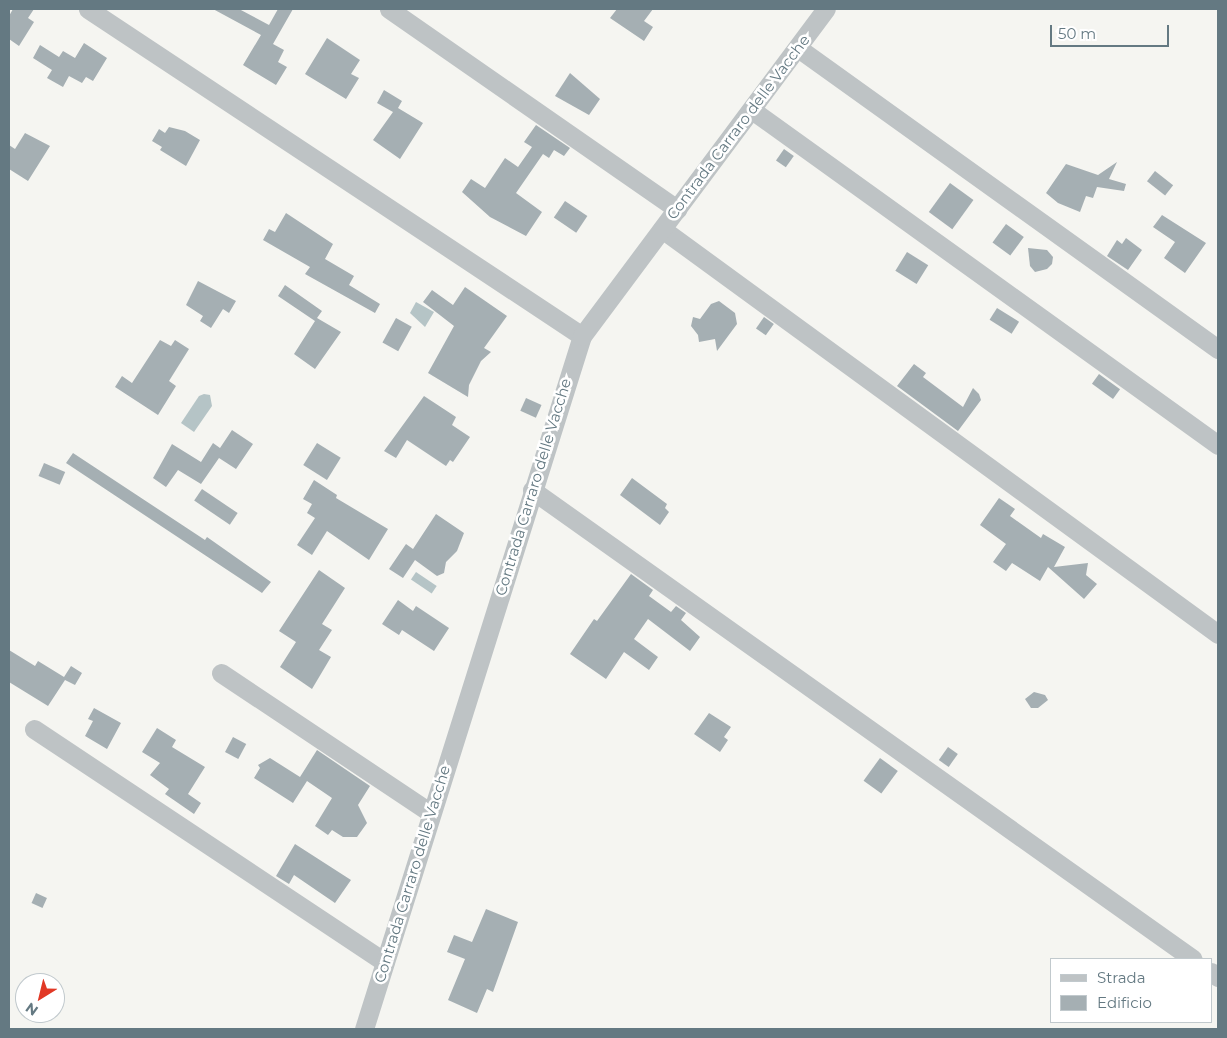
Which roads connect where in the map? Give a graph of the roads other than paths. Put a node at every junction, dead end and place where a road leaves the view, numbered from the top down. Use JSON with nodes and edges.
{"nodes":[{"id":1,"x":88,"y":9,"type":"edge"},
{"id":2,"x":389,"y":9,"type":"edge"},
{"id":3,"x":819,"y":11,"type":"edge"},
{"id":4,"x":798,"y":48,"type":"junction"},
{"id":5,"x":752,"y":110,"type":"junction"},
{"id":6,"x":678,"y":209,"type":"junction"},
{"id":7,"x":662,"y":228,"type":"junction"},
{"id":8,"x":582,"y":336,"type":"junction"},
{"id":9,"x":1218,"y":349,"type":"edge"},
{"id":10,"x":1218,"y":445,"type":"edge"},
{"id":11,"x":532,"y":490,"type":"junction"},
{"id":12,"x":1218,"y":634,"type":"edge"},
{"id":13,"x":221,"y":673,"type":"dead end"},
{"id":14,"x":34,"y":729,"type":"dead end"},
{"id":15,"x":431,"y":813,"type":"junction"},
{"id":16,"x":1192,"y":958,"type":"edge"},
{"id":17,"x":385,"y":962,"type":"junction"},
{"id":18,"x":364,"y":1029,"type":"edge"}],
"edges":[{"from":1,"to":8,"type":"street"},
{"from":2,"to":6,"type":"street"},
{"from":3,"to":4,"type":"street","name":"Contrada Carraro delle Vacche"},
{"from":4,"to":5,"type":"street","name":"Contrada Carraro delle Vacche"},
{"from":4,"to":9,"type":"street"},
{"from":5,"to":6,"type":"street","name":"Contrada Carraro delle Vacche"},
{"from":5,"to":10,"type":"street"},
{"from":6,"to":7,"type":"street","name":"Contrada Carraro delle Vacche"},
{"from":7,"to":8,"type":"street","name":"Contrada Carraro delle Vacche"},
{"from":7,"to":12,"type":"street"},
{"from":8,"to":11,"type":"street","name":"Contrada Carraro delle Vacche"},
{"from":11,"to":15,"type":"street","name":"Contrada Carraro delle Vacche"},
{"from":11,"to":16,"type":"street"},
{"from":13,"to":15,"type":"street"},
{"from":14,"to":17,"type":"street"},
{"from":15,"to":17,"type":"street","name":"Contrada Carraro delle Vacche"},
{"from":17,"to":18,"type":"street","name":"Contrada Carraro delle Vacche"}]}
